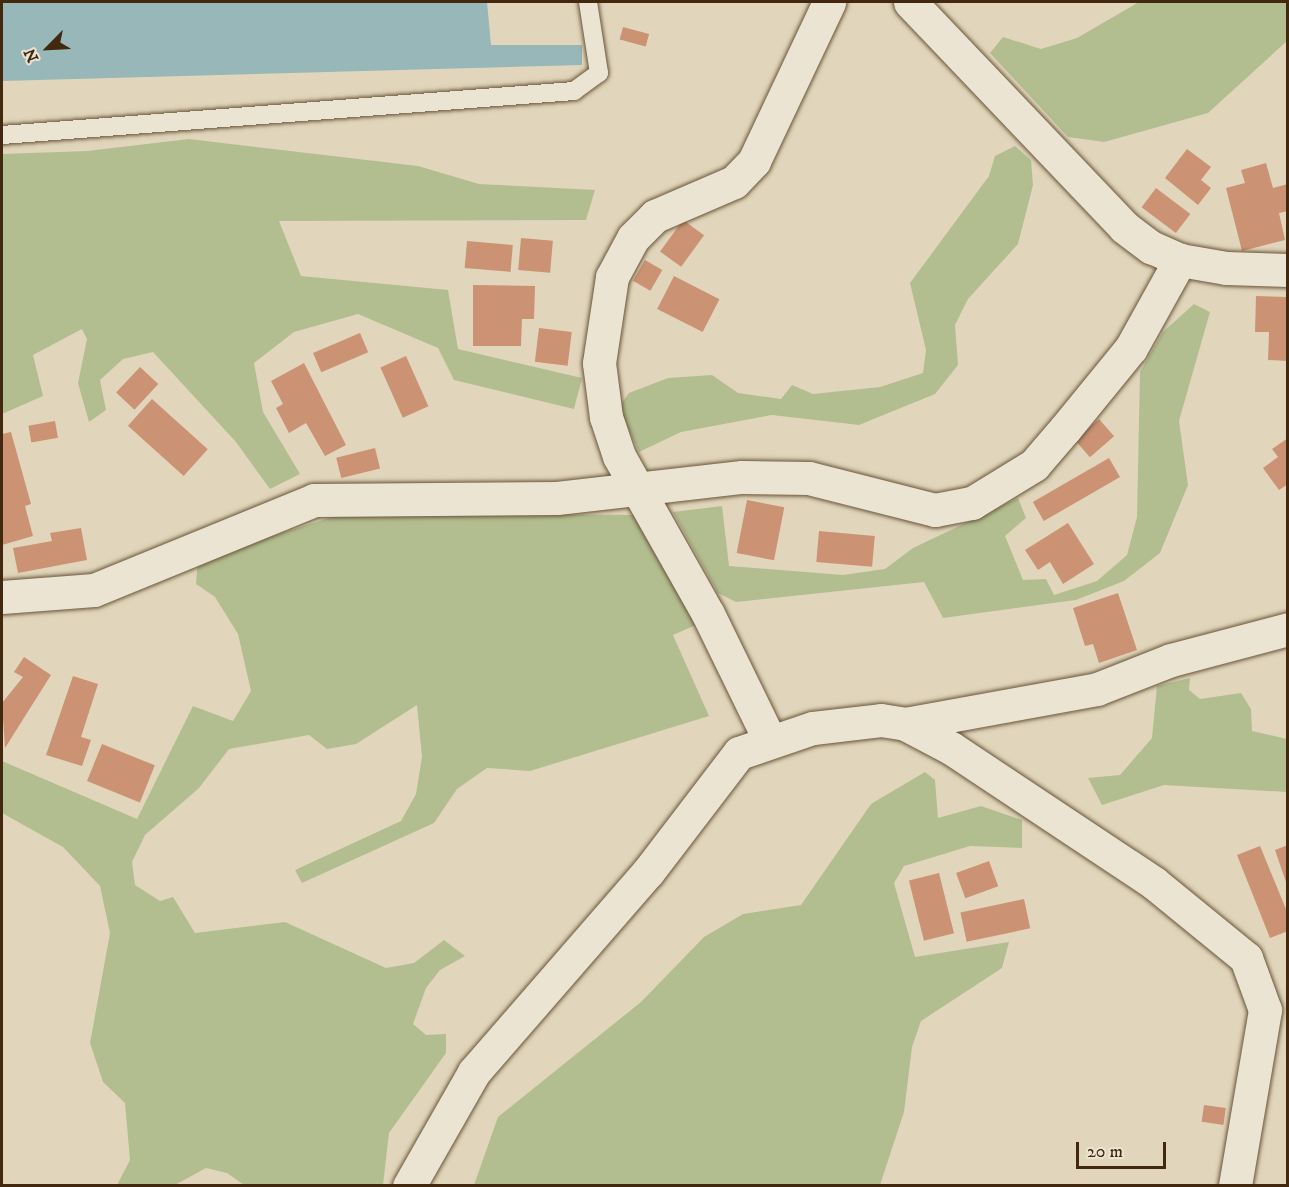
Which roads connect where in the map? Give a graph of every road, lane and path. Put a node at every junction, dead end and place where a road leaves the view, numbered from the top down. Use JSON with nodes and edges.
{"nodes":[{"id":1,"x":588,"y":2,"type":"edge"},
{"id":2,"x":829,"y":2,"type":"edge"},
{"id":3,"x":910,"y":2,"type":"edge"},
{"id":4,"x":2,"y":135,"type":"edge"},
{"id":5,"x":1180,"y":260,"type":"junction"},
{"id":6,"x":1287,"y":270,"type":"edge"},
{"id":7,"x":640,"y":492,"type":"junction"},
{"id":8,"x":2,"y":597,"type":"edge"},
{"id":9,"x":1287,"y":628,"type":"edge"},
{"id":10,"x":905,"y":724,"type":"junction"},
{"id":11,"x":770,"y":741,"type":"junction"},
{"id":12,"x":408,"y":1185,"type":"edge"},
{"id":13,"x":1235,"y":1185,"type":"edge"}],
"edges":[{"from":1,"to":4,"type":"lane"},
{"from":2,"to":7,"type":"street"},
{"from":3,"to":5,"type":"street"},
{"from":5,"to":6,"type":"street"},
{"from":5,"to":7,"type":"street"},
{"from":7,"to":8,"type":"street"},
{"from":7,"to":11,"type":"street"},
{"from":9,"to":10,"type":"street"},
{"from":10,"to":11,"type":"street"},
{"from":10,"to":13,"type":"street"},
{"from":11,"to":12,"type":"street"}]}
